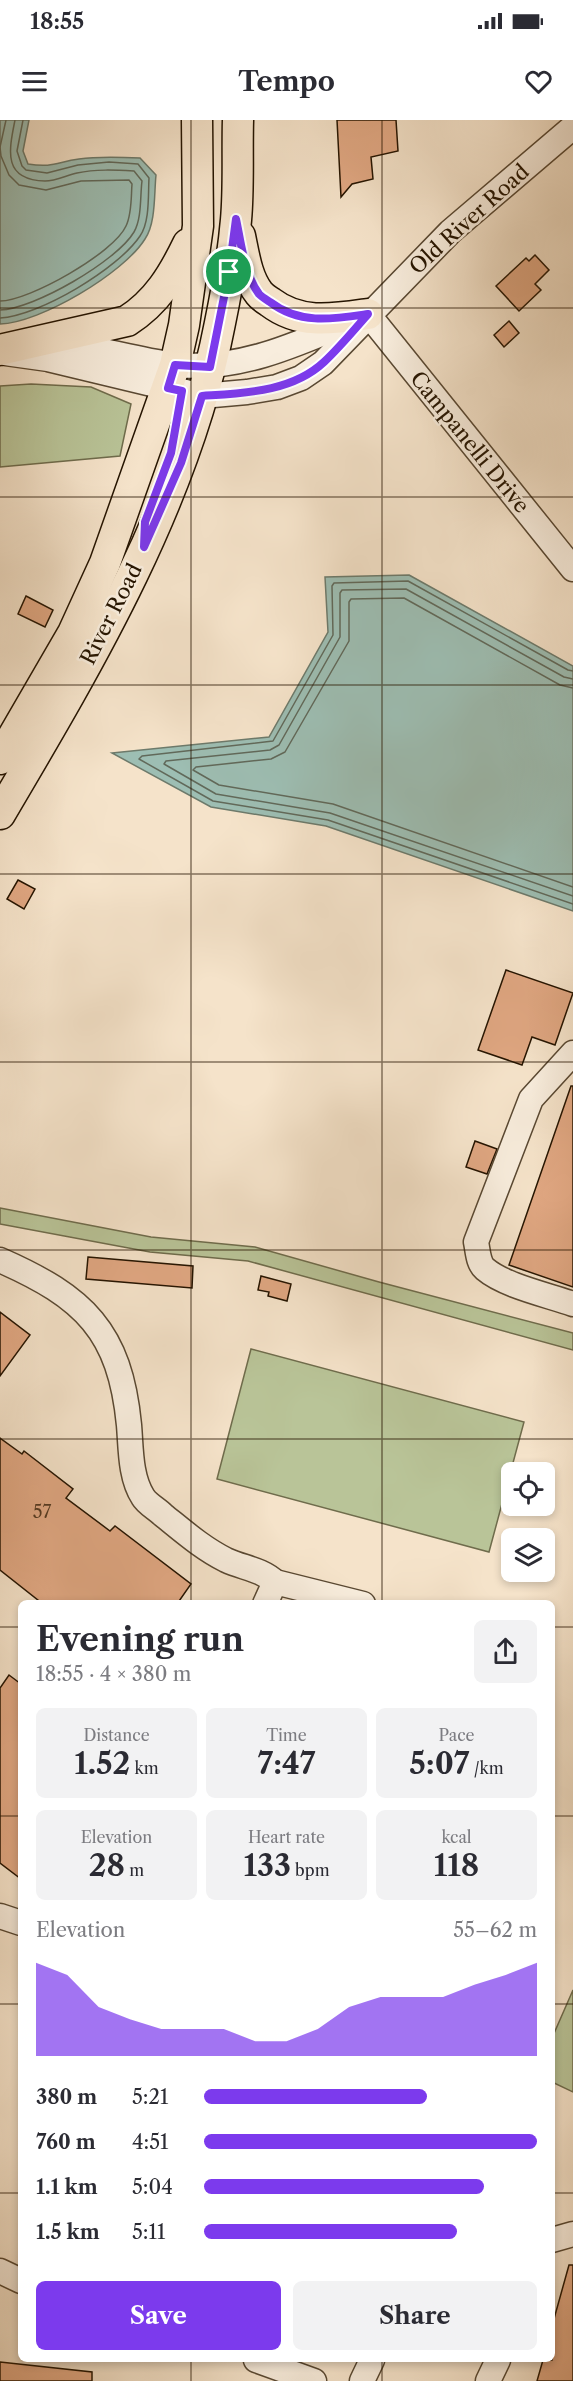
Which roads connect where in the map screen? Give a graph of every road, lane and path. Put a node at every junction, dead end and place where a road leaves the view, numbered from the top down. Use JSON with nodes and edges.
{"nodes":[{"id":1,"x":197,"y":120,"type":"edge"},
{"id":2,"x":238,"y":120,"type":"edge"},
{"id":3,"x":573,"y":127,"type":"edge"},
{"id":4,"x":236,"y":219,"type":"junction"},
{"id":5,"x":198,"y":226,"type":"junction"},
{"id":6,"x":368,"y":314,"type":"junction"},
{"id":7,"x":0,"y":351,"type":"edge"},
{"id":8,"x":210,"y":367,"type":"junction"},
{"id":9,"x":182,"y":385,"type":"junction"},
{"id":10,"x":573,"y":569,"type":"edge"},
{"id":11,"x":0,"y":759,"type":"edge"},
{"id":12,"x":0,"y":813,"type":"edge"},
{"id":13,"x":573,"y":1053,"type":"edge"},
{"id":14,"x":0,"y":1260,"type":"edge"},
{"id":15,"x":573,"y":1304,"type":"edge"},
{"id":16,"x":270,"y":1593,"type":"edge"},
{"id":17,"x":309,"y":1597,"type":"edge"},
{"id":18,"x":332,"y":1600,"type":"edge"},
{"id":19,"x":0,"y":1916,"type":"edge"},
{"id":20,"x":18,"y":1922,"type":"edge"},
{"id":21,"x":573,"y":2234,"type":"edge"},
{"id":22,"x":555,"y":2239,"type":"edge"},
{"id":23,"x":0,"y":2271,"type":"edge"},
{"id":24,"x":18,"y":2280,"type":"edge"},
{"id":25,"x":262,"y":2362,"type":"edge"},
{"id":26,"x":371,"y":2362,"type":"edge"},
{"id":27,"x":497,"y":2362,"type":"edge"},
{"id":28,"x":314,"y":2381,"type":"edge"},
{"id":29,"x":362,"y":2381,"type":"edge"},
{"id":30,"x":488,"y":2381,"type":"edge"}],
"edges":[{"from":1,"to":5,"type":"main road","name":"River Road"},
{"from":2,"to":4,"type":"main road","name":"River Road"},
{"from":3,"to":6,"type":"street","name":"Old River Road"},
{"from":4,"to":6,"type":"main road"},
{"from":4,"to":8,"type":"main road","name":"River Road"},
{"from":5,"to":7,"type":"main road"},
{"from":5,"to":9,"type":"main road","name":"River Road"},
{"from":6,"to":8,"type":"street","name":"Old River Road"},
{"from":6,"to":9,"type":"street","name":"Old River Road"},
{"from":6,"to":10,"type":"street","name":"Campanelli Drive"},
{"from":7,"to":9,"type":"street","name":"Old River Road"},
{"from":8,"to":9,"type":"main road","name":"River Road"},
{"from":9,"to":11,"type":"main road","name":"River Road"},
{"from":9,"to":12,"type":"main road","name":"River Road"},
{"from":13,"to":15,"type":"street"},
{"from":14,"to":16,"type":"street"},
{"from":16,"to":17,"type":"street"},
{"from":17,"to":18,"type":"street"},
{"from":19,"to":20,"type":"street"},
{"from":21,"to":22,"type":"street"},
{"from":23,"to":24,"type":"street"},
{"from":25,"to":28,"type":"street"},
{"from":26,"to":29,"type":"street"},
{"from":27,"to":30,"type":"street"}]}
